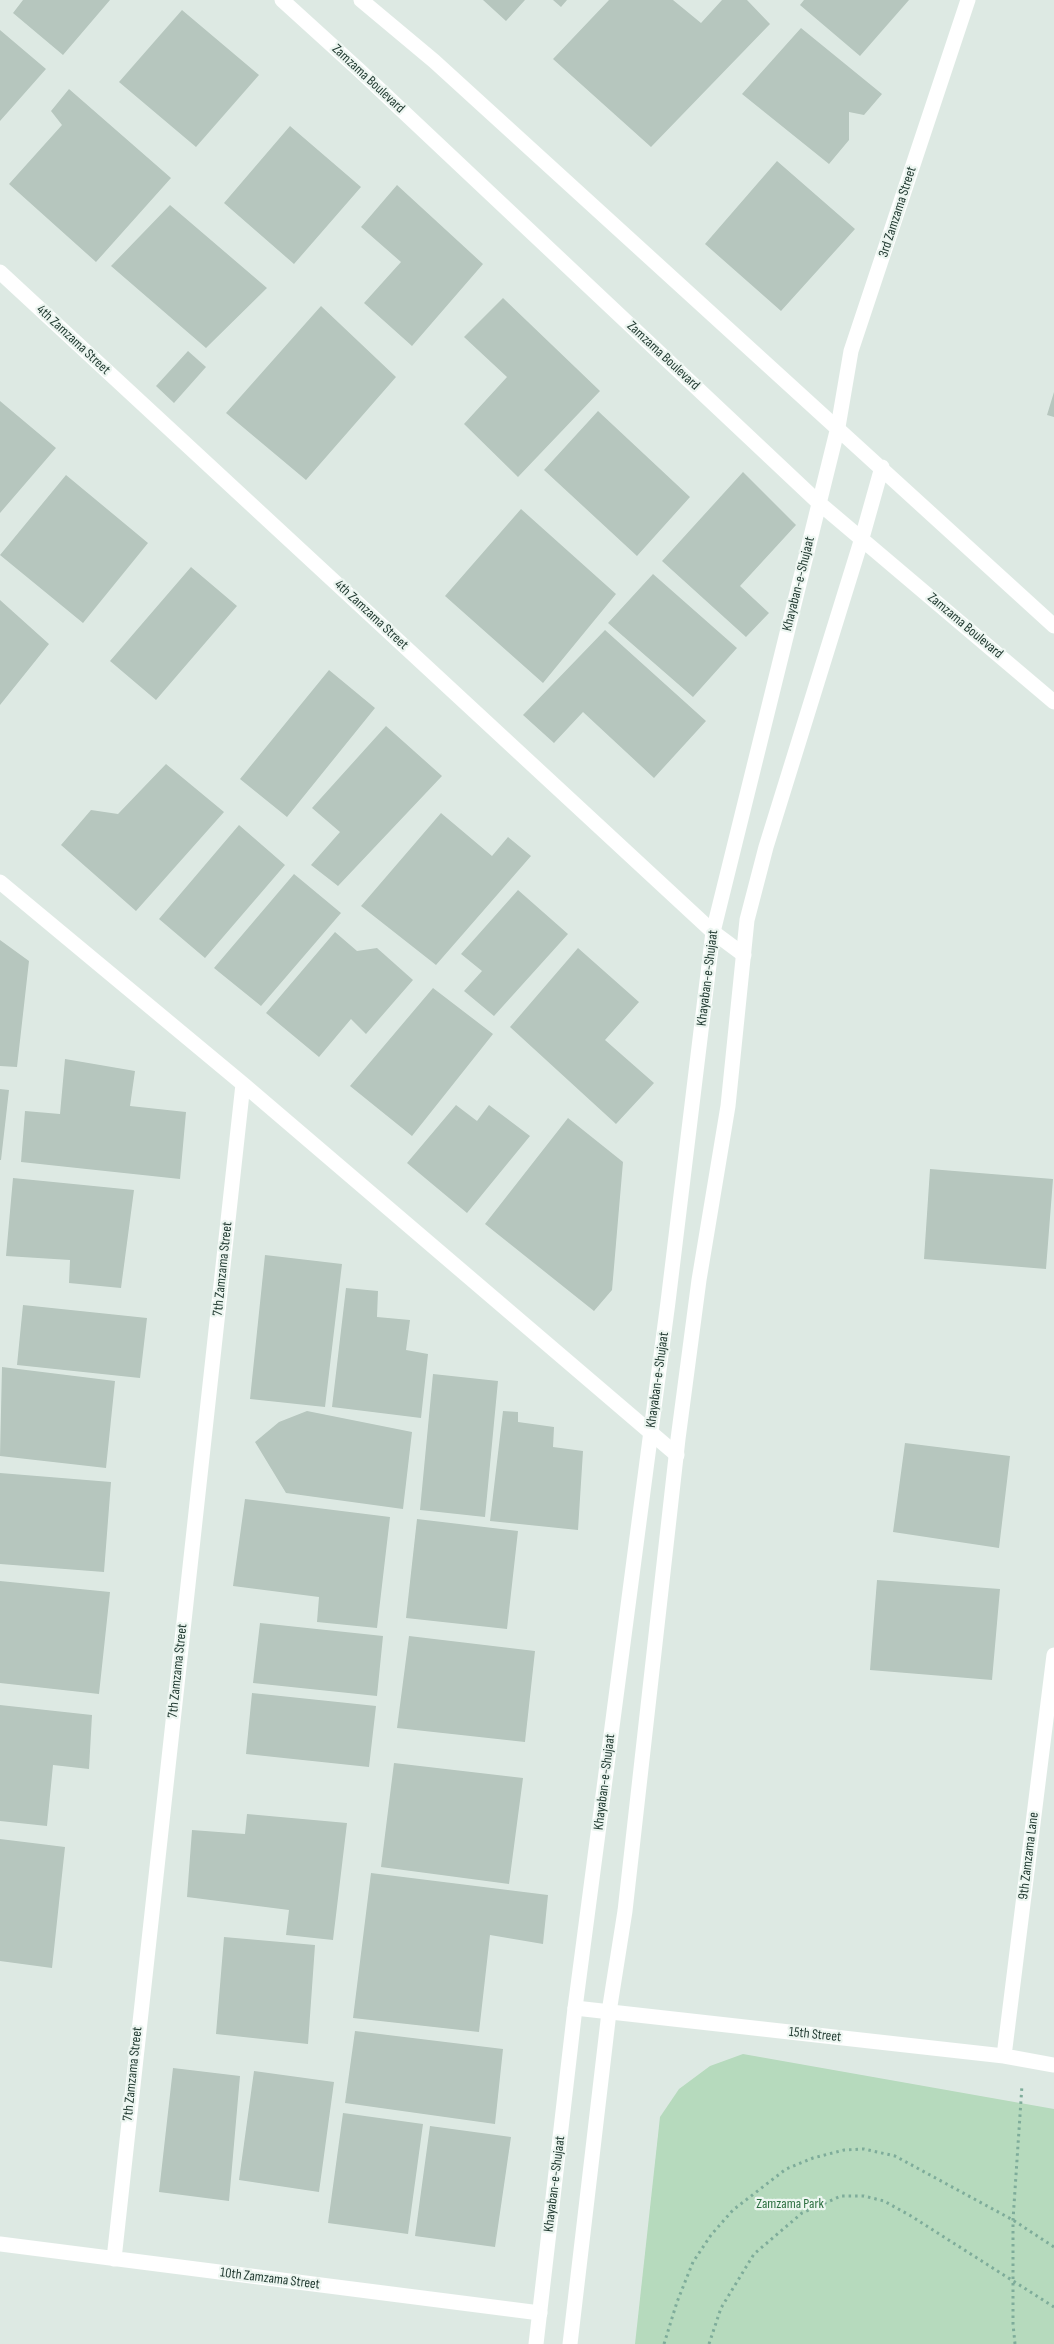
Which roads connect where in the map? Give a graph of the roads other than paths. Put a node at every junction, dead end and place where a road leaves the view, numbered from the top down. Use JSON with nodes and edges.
{"nodes":[{"id":1,"x":282,"y":0,"type":"edge"},
{"id":2,"x":361,"y":0,"type":"edge"},
{"id":3,"x":968,"y":0,"type":"edge"},
{"id":4,"x":0,"y":272,"type":"edge"},
{"id":5,"x":838,"y":427,"type":"junction"},
{"id":6,"x":882,"y":467,"type":"junction"},
{"id":7,"x":819,"y":503,"type":"junction"},
{"id":8,"x":862,"y":538,"type":"junction"},
{"id":9,"x":1054,"y":626,"type":"edge"},
{"id":10,"x":1054,"y":702,"type":"edge"},
{"id":11,"x":0,"y":882,"type":"edge"},
{"id":12,"x":713,"y":932,"type":"junction"},
{"id":13,"x":744,"y":955,"type":"junction"},
{"id":14,"x":243,"y":1084,"type":"junction"},
{"id":15,"x":651,"y":1431,"type":"junction"},
{"id":16,"x":677,"y":1455,"type":"junction"},
{"id":17,"x":1054,"y":1655,"type":"edge"},
{"id":18,"x":575,"y":2008,"type":"junction"},
{"id":19,"x":609,"y":2012,"type":"junction"},
{"id":20,"x":1004,"y":2056,"type":"junction"},
{"id":21,"x":1054,"y":2064,"type":"edge"},
{"id":22,"x":0,"y":2244,"type":"edge"},
{"id":23,"x":114,"y":2259,"type":"junction"},
{"id":24,"x":540,"y":2313,"type":"junction"},
{"id":25,"x":536,"y":2344,"type":"edge"},
{"id":26,"x":570,"y":2344,"type":"edge"}],
"edges":[{"from":1,"to":7,"type":"main road","name":"Zamzama Boulevard"},
{"from":2,"to":5,"type":"main road"},
{"from":3,"to":5,"type":"main road","name":"3rd Zamzama Street"},
{"from":4,"to":12,"type":"main road","name":"4th Zamzama Street"},
{"from":5,"to":6,"type":"main road"},
{"from":5,"to":7,"type":"main road","name":"Khayaban-e-Shujaat"},
{"from":6,"to":8,"type":"main road","name":"Khayaban-e-Shujaat"},
{"from":6,"to":9,"type":"main road"},
{"from":7,"to":8,"type":"main road","name":"Zamzama Boulevard"},
{"from":7,"to":12,"type":"main road","name":"Khayaban-e-Shujaat"},
{"from":8,"to":10,"type":"main road","name":"Zamzama Boulevard"},
{"from":8,"to":13,"type":"main road","name":"Khayaban-e-Shujaat"},
{"from":11,"to":14,"type":"main road"},
{"from":12,"to":13,"type":"main road","name":"4th Zamzama Street"},
{"from":12,"to":15,"type":"main road","name":"Khayaban-e-Shujaat"},
{"from":13,"to":16,"type":"main road","name":"Khayaban-e-Shujaat"},
{"from":14,"to":15,"type":"main road"},
{"from":14,"to":23,"type":"main road","name":"7th Zamzama Street"},
{"from":15,"to":16,"type":"main road"},
{"from":15,"to":18,"type":"main road","name":"Khayaban-e-Shujaat"},
{"from":16,"to":19,"type":"main road","name":"Khayaban-e-Shujaat"},
{"from":17,"to":20,"type":"main road","name":"9th Zamzama Lane"},
{"from":18,"to":19,"type":"main road","name":"15th Street"},
{"from":18,"to":24,"type":"main road","name":"Khayaban-e-Shujaat"},
{"from":19,"to":20,"type":"main road","name":"15th Street"},
{"from":19,"to":26,"type":"main road","name":"Khayaban-e-Shujaat"},
{"from":20,"to":21,"type":"main road","name":"15th Street"},
{"from":22,"to":23,"type":"main road","name":"10th Zamzama Street"},
{"from":23,"to":24,"type":"main road","name":"10th Zamzama Street"},
{"from":24,"to":25,"type":"main road","name":"Khayaban-e-Shujaat"}]}
